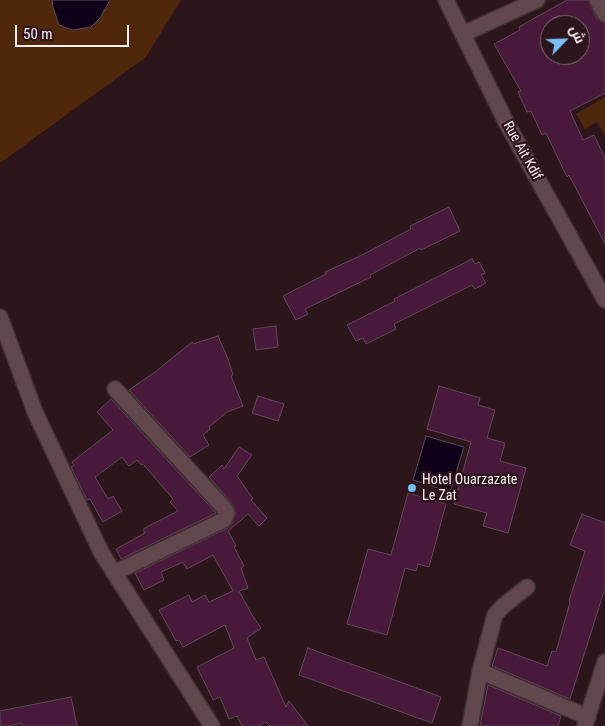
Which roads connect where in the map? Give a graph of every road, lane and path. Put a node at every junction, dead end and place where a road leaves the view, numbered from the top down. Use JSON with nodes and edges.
{"nodes":[{"id":1,"x":446,"y":0,"type":"edge"},
{"id":2,"x":537,"y":0,"type":"edge"},
{"id":3,"x":597,"y":0,"type":"edge"},
{"id":4,"x":605,"y":14,"type":"edge"},
{"id":5,"x":462,"y":34,"type":"junction"},
{"id":6,"x":605,"y":300,"type":"edge"},
{"id":7,"x":0,"y":316,"type":"edge"},
{"id":8,"x":115,"y":389,"type":"dead end"},
{"id":9,"x":114,"y":573,"type":"junction"},
{"id":10,"x":527,"y":587,"type":"dead end"},
{"id":11,"x":605,"y":662,"type":"edge"},
{"id":12,"x":480,"y":671,"type":"junction"},
{"id":13,"x":587,"y":722,"type":"edge"},
{"id":14,"x":212,"y":726,"type":"edge"},
{"id":15,"x":470,"y":726,"type":"edge"}],
"edges":[{"from":1,"to":5,"type":"street","name":"Rue Ait Kdif"},
{"from":2,"to":5,"type":"street"},
{"from":3,"to":4,"type":"street"},
{"from":5,"to":6,"type":"street","name":"Rue Ait Kdif"},
{"from":7,"to":9,"type":"street"},
{"from":8,"to":9,"type":"street"},
{"from":9,"to":14,"type":"street"},
{"from":10,"to":12,"type":"street"},
{"from":11,"to":13,"type":"street"},
{"from":12,"to":13,"type":"street"},
{"from":12,"to":15,"type":"street"}]}
